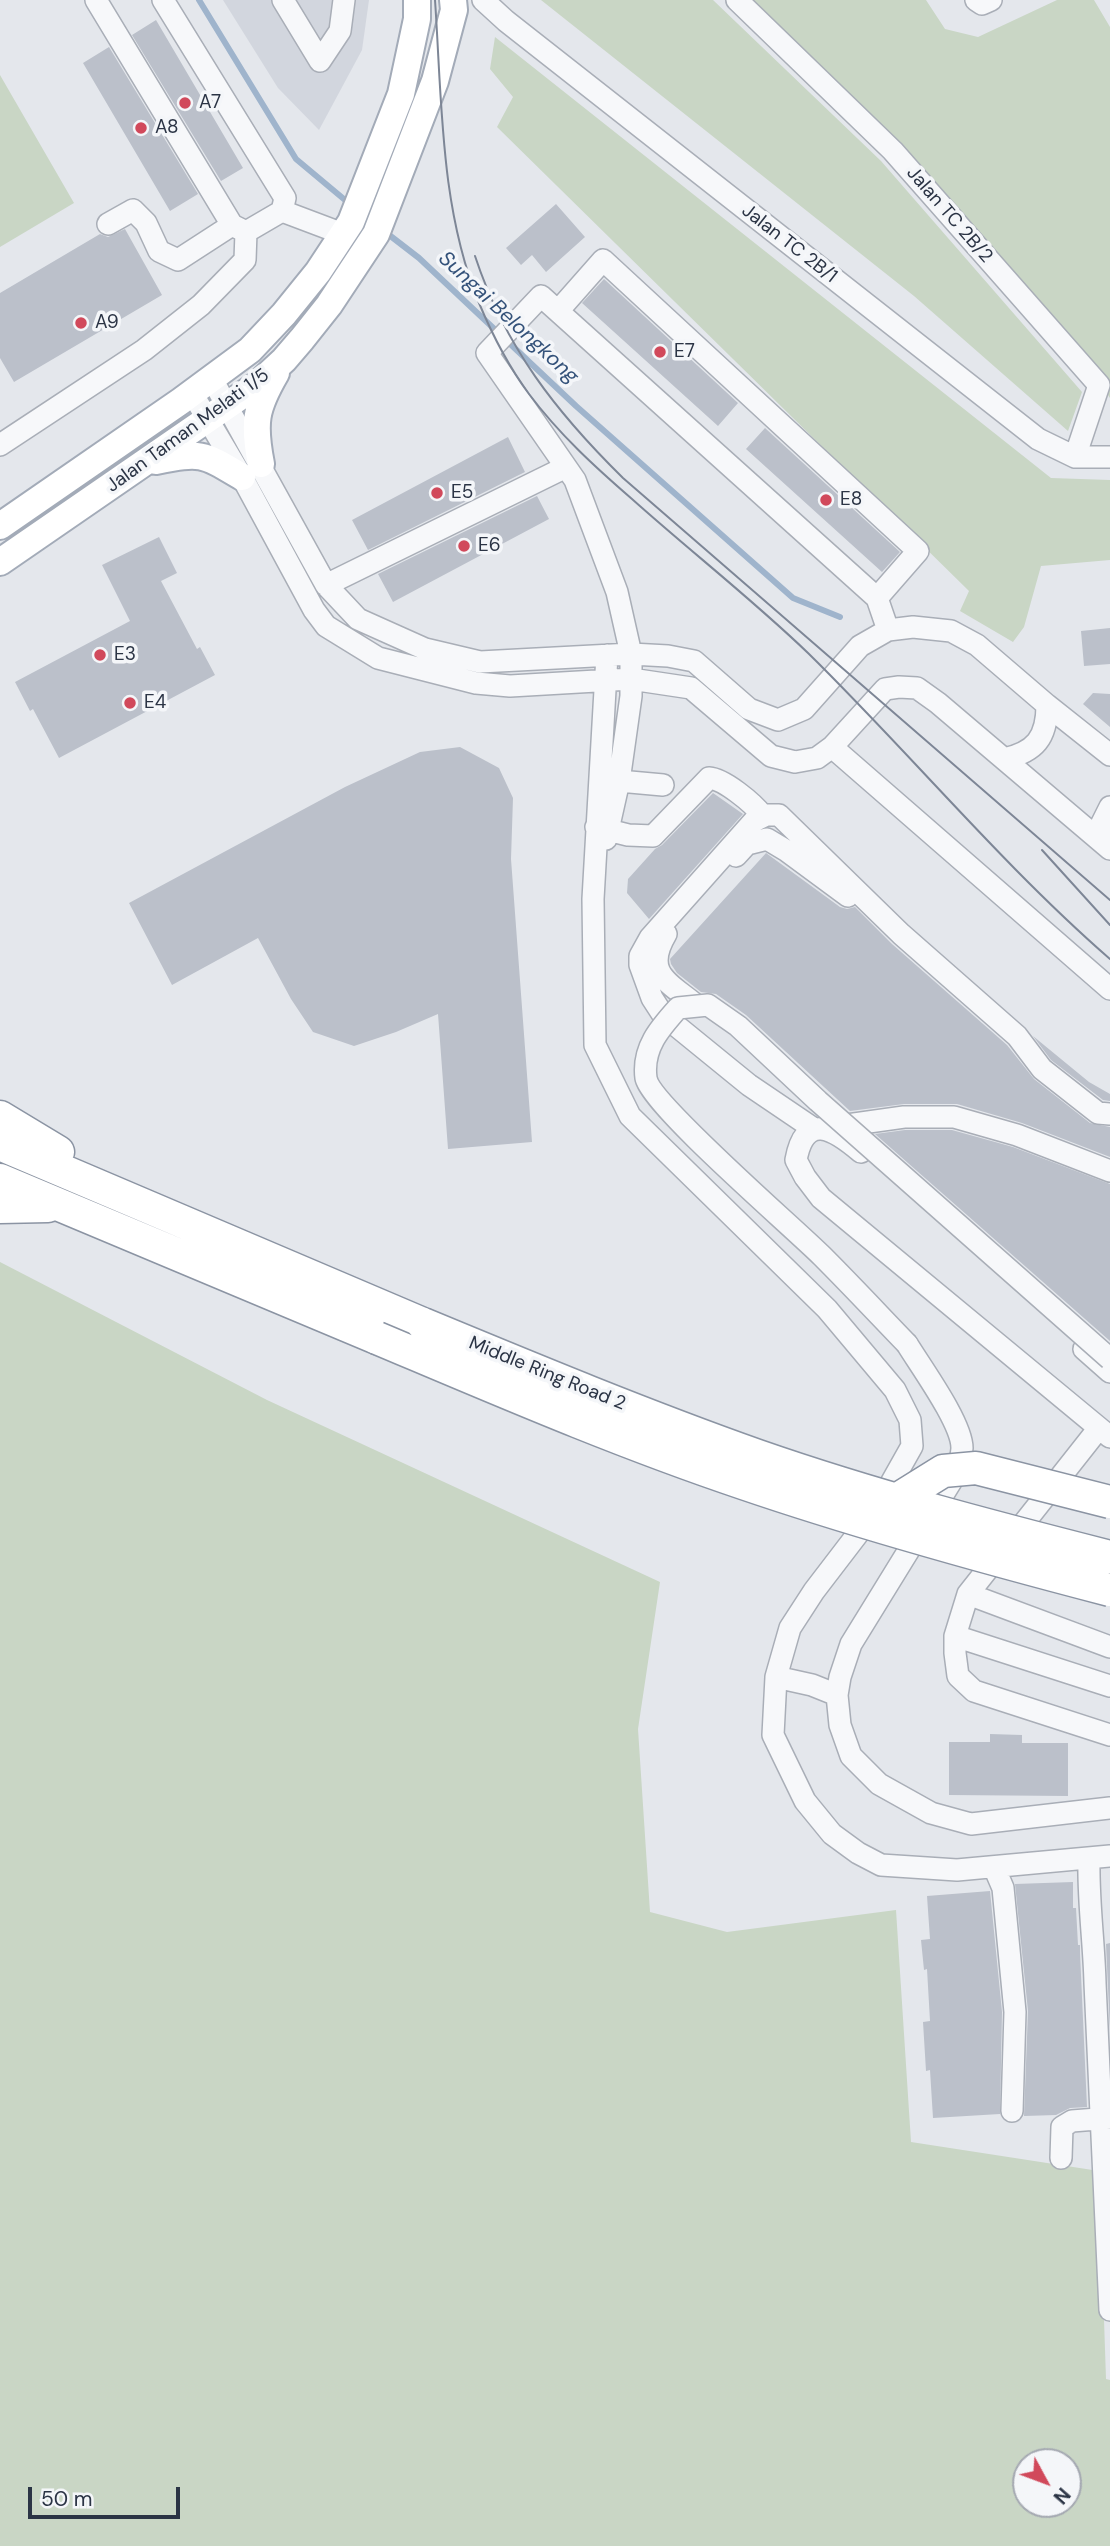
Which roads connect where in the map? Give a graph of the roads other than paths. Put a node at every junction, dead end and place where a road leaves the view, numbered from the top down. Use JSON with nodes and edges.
{"nodes":[{"id":1,"x":96,"y":0,"type":"edge"},
{"id":2,"x":163,"y":0,"type":"edge"},
{"id":3,"x":283,"y":0,"type":"edge"},
{"id":4,"x":344,"y":0,"type":"edge"},
{"id":5,"x":417,"y":0,"type":"edge"},
{"id":6,"x":482,"y":0,"type":"edge"},
{"id":7,"x":737,"y":0,"type":"edge"},
{"id":8,"x":976,"y":0,"type":"edge"},
{"id":9,"x":991,"y":0,"type":"edge"},
{"id":10,"x":454,"y":2,"type":"edge"},
{"id":11,"x":282,"y":211,"type":"junction"},
{"id":12,"x":352,"y":218,"type":"junction"},
{"id":13,"x":108,"y":225,"type":"dead end"},
{"id":14,"x":239,"y":229,"type":"junction"},
{"id":15,"x":558,"y":311,"type":"junction"},
{"id":16,"x":284,"y":360,"type":"junction"},
{"id":17,"x":202,"y":386,"type":"junction"},
{"id":18,"x":218,"y":413,"type":"junction"},
{"id":19,"x":0,"y":445,"type":"edge"},
{"id":20,"x":1075,"y":457,"type":"junction"},
{"id":21,"x":1110,"y":457,"type":"edge"},
{"id":22,"x":145,"y":463,"type":"junction"},
{"id":23,"x":566,"y":467,"type":"junction"},
{"id":24,"x":251,"y":470,"type":"junction"},
{"id":25,"x":0,"y":526,"type":"edge"},
{"id":26,"x":0,"y":562,"type":"edge"},
{"id":27,"x":326,"y":585,"type":"junction"},
{"id":28,"x":877,"y":598,"type":"junction"},
{"id":29,"x":346,"y":610,"type":"junction"},
{"id":30,"x":327,"y":626,"type":"junction"},
{"id":31,"x":888,"y":631,"type":"junction"},
{"id":32,"x":631,"y":654,"type":"junction"},
{"id":33,"x":607,"y":655,"type":"junction"},
{"id":34,"x":631,"y":679,"type":"junction"},
{"id":35,"x":605,"y":680,"type":"junction"},
{"id":36,"x":1047,"y":705,"type":"junction"},
{"id":37,"x":832,"y":747,"type":"junction"},
{"id":38,"x":1110,"y":755,"type":"edge"},
{"id":39,"x":1004,"y":759,"type":"junction"},
{"id":40,"x":609,"y":780,"type":"junction"},
{"id":41,"x":663,"y":785,"type":"dead end"},
{"id":42,"x":1110,"y":807,"type":"edge"},
{"id":43,"x":771,"y":816,"type":"junction"},
{"id":44,"x":602,"y":828,"type":"junction"},
{"id":45,"x":1107,"y":847,"type":"edge"},
{"id":46,"x":901,"y":934,"type":"junction"},
{"id":47,"x":1110,"y":989,"type":"edge"},
{"id":48,"x":696,"y":1005,"type":"junction"},
{"id":49,"x":1110,"y":1114,"type":"edge"},
{"id":50,"x":0,"y":1116,"type":"edge"},
{"id":51,"x":819,"y":1128,"type":"junction"},
{"id":52,"x":0,"y":1144,"type":"edge"},
{"id":53,"x":1110,"y":1171,"type":"edge"},
{"id":54,"x":0,"y":1180,"type":"edge"},
{"id":55,"x":60,"y":1206,"type":"junction"},
{"id":56,"x":0,"y":1207,"type":"edge"},
{"id":57,"x":152,"y":1209,"type":"junction"},
{"id":58,"x":1110,"y":1359,"type":"edge"},
{"id":59,"x":1110,"y":1372,"type":"edge"},
{"id":60,"x":1105,"y":1432,"type":"edge"},
{"id":61,"x":898,"y":1499,"type":"junction"},
{"id":62,"x":1110,"y":1502,"type":"edge"},
{"id":63,"x":1110,"y":1557,"type":"edge"},
{"id":64,"x":1110,"y":1590,"type":"edge"},
{"id":65,"x":968,"y":1594,"type":"junction"},
{"id":66,"x":955,"y":1636,"type":"junction"},
{"id":67,"x":1110,"y":1647,"type":"edge"},
{"id":68,"x":776,"y":1677,"type":"junction"},
{"id":69,"x":1110,"y":1686,"type":"edge"},
{"id":70,"x":837,"y":1695,"type":"junction"},
{"id":71,"x":1110,"y":1735,"type":"edge"},
{"id":72,"x":1110,"y":1808,"type":"edge"},
{"id":73,"x":1100,"y":1858,"type":"edge"},
{"id":74,"x":994,"y":1867,"type":"junction"},
{"id":75,"x":1101,"y":1911,"type":"edge"},
{"id":76,"x":1103,"y":2007,"type":"edge"},
{"id":77,"x":1012,"y":2111,"type":"dead end"},
{"id":78,"x":1105,"y":2119,"type":"edge"},
{"id":79,"x":1061,"y":2158,"type":"dead end"},
{"id":80,"x":1108,"y":2237,"type":"edge"},
{"id":81,"x":1110,"y":2310,"type":"edge"}],
"edges":[{"from":1,"to":14,"type":"street"},
{"from":2,"to":11,"type":"street"},
{"from":3,"to":4,"type":"street"},
{"from":5,"to":12,"type":"main road","name":"Jalan Taman Melati 1/5"},
{"from":6,"to":20,"type":"street","name":"Jalan TC 2B/1"},
{"from":7,"to":20,"type":"street","name":"Jalan TC 2B/2"},
{"from":8,"to":9,"type":"street"},
{"from":10,"to":16,"type":"main road","name":"Jalan Taman Melati 1/5"},
{"from":11,"to":12,"type":"street"},
{"from":11,"to":14,"type":"street"},
{"from":12,"to":17,"type":"main road","name":"Jalan Taman Melati 1/5"},
{"from":13,"to":14,"type":"street"},
{"from":14,"to":19,"type":"street"},
{"from":15,"to":23,"type":"street"},
{"from":15,"to":28,"type":"street"},
{"from":15,"to":28,"type":"street"},
{"from":16,"to":18,"type":"main road","name":"Jalan Taman Melati 1/5"},
{"from":16,"to":24,"type":"main road"},
{"from":17,"to":18,"type":"street"},
{"from":17,"to":25,"type":"main road","name":"Jalan Taman Melati 1/5"},
{"from":18,"to":22,"type":"main road","name":"Jalan Taman Melati 1/5"},
{"from":18,"to":24,"type":"street"},
{"from":20,"to":21,"type":"street","name":"Jalan TC 2B/1"},
{"from":22,"to":24,"type":"main road"},
{"from":22,"to":26,"type":"main road","name":"Jalan Taman Melati 1/5"},
{"from":23,"to":27,"type":"street"},
{"from":23,"to":32,"type":"street"},
{"from":24,"to":27,"type":"street"},
{"from":24,"to":30,"type":"street"},
{"from":27,"to":29,"type":"street"},
{"from":28,"to":31,"type":"street"},
{"from":29,"to":30,"type":"street"},
{"from":29,"to":33,"type":"street"},
{"from":30,"to":35,"type":"street"},
{"from":31,"to":32,"type":"street"},
{"from":31,"to":36,"type":"street"},
{"from":32,"to":33,"type":"street"},
{"from":32,"to":34,"type":"street"},
{"from":33,"to":35,"type":"street"},
{"from":34,"to":35,"type":"street"},
{"from":34,"to":37,"type":"street"},
{"from":34,"to":40,"type":"street"},
{"from":35,"to":40,"type":"street"},
{"from":36,"to":38,"type":"street"},
{"from":36,"to":39,"type":"street"},
{"from":37,"to":39,"type":"street"},
{"from":37,"to":47,"type":"street"},
{"from":39,"to":45,"type":"street"},
{"from":40,"to":41,"type":"street"},
{"from":40,"to":44,"type":"street"},
{"from":42,"to":45,"type":"street"},
{"from":43,"to":44,"type":"street"},
{"from":43,"to":46,"type":"street"},
{"from":43,"to":51,"type":"street"},
{"from":44,"to":68,"type":"street"},
{"from":46,"to":48,"type":"street"},
{"from":46,"to":49,"type":"street"},
{"from":48,"to":58,"type":"street","bridge":true},
{"from":48,"to":70,"type":"street","bridge":true},
{"from":50,"to":57,"type":"highway"},
{"from":51,"to":53,"type":"street"},
{"from":51,"to":59,"type":"street"},
{"from":51,"to":60,"type":"street"},
{"from":52,"to":57,"type":"highway","name":"Middle Ring Road 2"},
{"from":54,"to":55,"type":"highway","name":"Middle Ring Road 2"},
{"from":55,"to":56,"type":"highway"},
{"from":55,"to":64,"type":"highway","name":"Middle Ring Road 2","bridge":true},
{"from":57,"to":61,"type":"highway","name":"Middle Ring Road 2","bridge":true},
{"from":60,"to":65,"type":"street"},
{"from":61,"to":62,"type":"highway","bridge":true},
{"from":61,"to":63,"type":"highway","name":"Middle Ring Road 2","bridge":true},
{"from":65,"to":66,"type":"street"},
{"from":65,"to":67,"type":"street"},
{"from":66,"to":69,"type":"street"},
{"from":66,"to":71,"type":"street"},
{"from":68,"to":70,"type":"street"},
{"from":68,"to":74,"type":"street"},
{"from":70,"to":72,"type":"street"},
{"from":73,"to":74,"type":"street"},
{"from":73,"to":75,"type":"street"},
{"from":74,"to":77,"type":"street"},
{"from":75,"to":76,"type":"street"},
{"from":76,"to":78,"type":"street"},
{"from":78,"to":79,"type":"street"},
{"from":78,"to":80,"type":"street"},
{"from":80,"to":81,"type":"street"}]}
